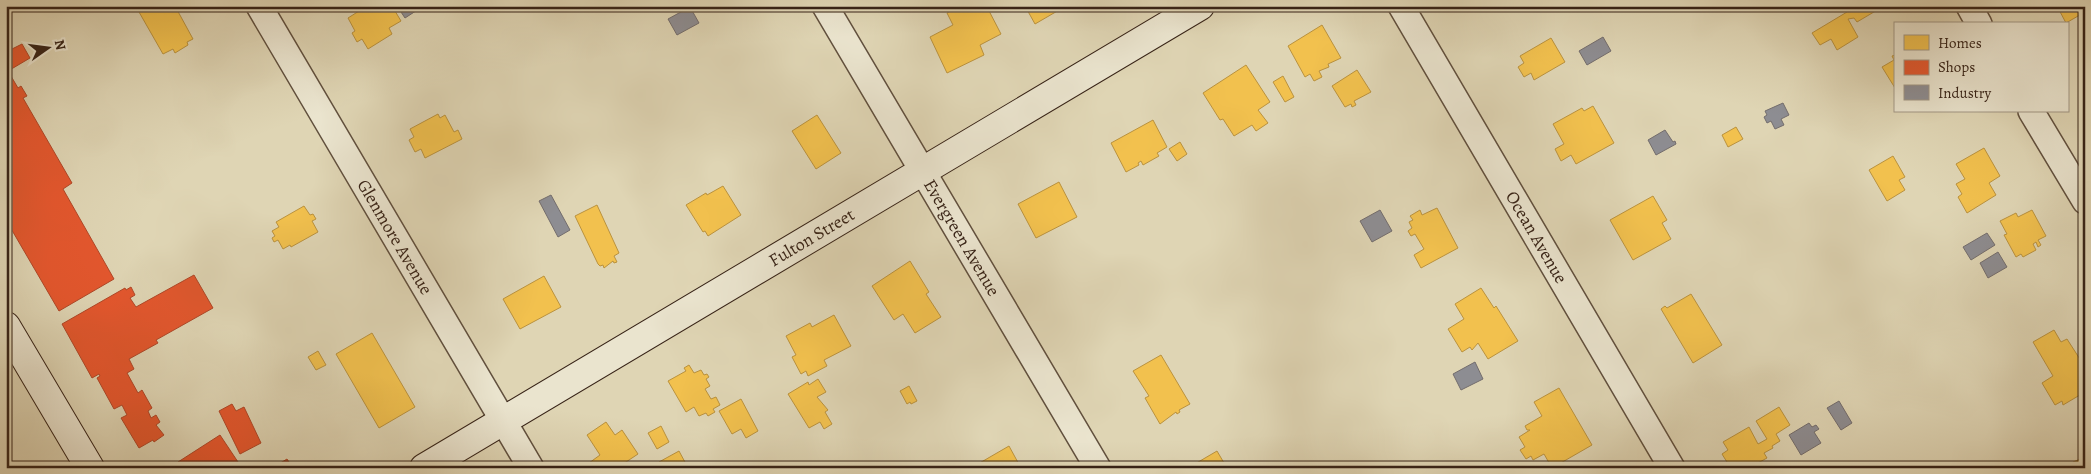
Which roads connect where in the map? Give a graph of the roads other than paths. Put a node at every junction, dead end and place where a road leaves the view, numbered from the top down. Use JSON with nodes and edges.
{"nodes":[{"id":1,"x":259,"y":6,"type":"edge"},
{"id":2,"x":825,"y":6,"type":"edge"},
{"id":3,"x":1200,"y":6,"type":"edge"},
{"id":4,"x":1401,"y":6,"type":"edge"},
{"id":5,"x":1969,"y":6,"type":"edge"},
{"id":6,"x":1978,"y":22,"type":"edge"},
{"id":7,"x":2032,"y":112,"type":"edge"},
{"id":8,"x":923,"y":171,"type":"junction"},
{"id":9,"x":2085,"y":201,"type":"edge"},
{"id":10,"x":6,"y":326,"type":"edge"},
{"id":11,"x":503,"y":421,"type":"junction"},
{"id":12,"x":90,"y":468,"type":"edge"},
{"id":13,"x":424,"y":468,"type":"edge"},
{"id":14,"x":531,"y":468,"type":"edge"},
{"id":15,"x":1098,"y":468,"type":"edge"},
{"id":16,"x":1672,"y":468,"type":"edge"}],
"edges":[{"from":1,"to":11,"type":"street","name":"Glenmore Avenue"},
{"from":2,"to":8,"type":"street","name":"Evergreen Avenue"},
{"from":3,"to":8,"type":"street","name":"Fulton Street"},
{"from":4,"to":16,"type":"street","name":"Ocean Avenue"},
{"from":5,"to":6,"type":"street"},
{"from":7,"to":9,"type":"street"},
{"from":8,"to":11,"type":"street","name":"Fulton Street"},
{"from":8,"to":15,"type":"street","name":"Evergreen Avenue"},
{"from":10,"to":12,"type":"street"},
{"from":11,"to":13,"type":"street","name":"Fulton Street"},
{"from":11,"to":14,"type":"street","name":"Glenmore Avenue"}]}
